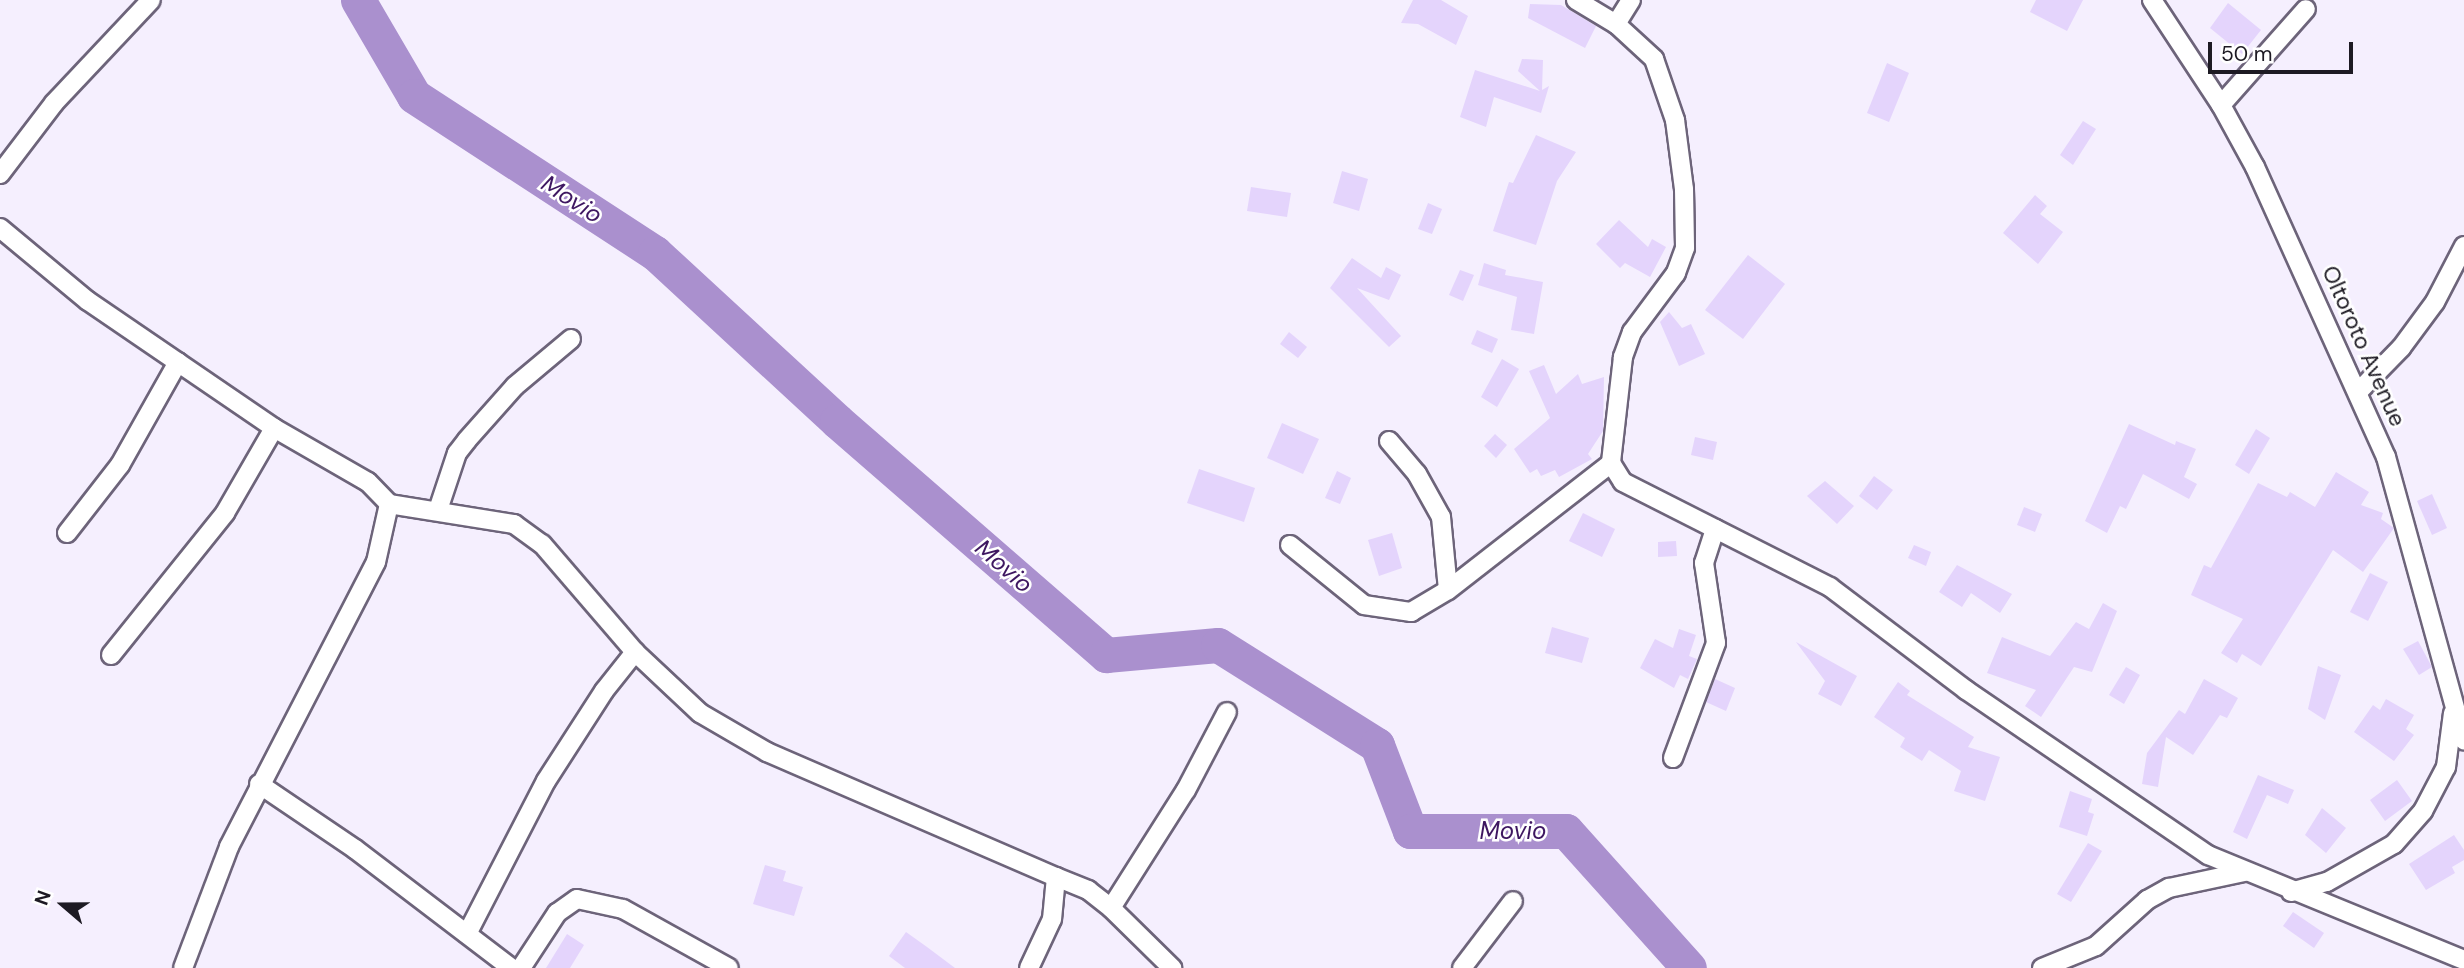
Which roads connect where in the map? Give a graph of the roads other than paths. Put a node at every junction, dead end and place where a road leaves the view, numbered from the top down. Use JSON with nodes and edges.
{"nodes":[{"id":1,"x":151,"y":0,"type":"edge"},
{"id":2,"x":1576,"y":0,"type":"edge"},
{"id":3,"x":1631,"y":0,"type":"edge"},
{"id":4,"x":2152,"y":0,"type":"edge"},
{"id":5,"x":2306,"y":9,"type":"dead end"},
{"id":6,"x":1616,"y":24,"type":"junction"},
{"id":7,"x":2221,"y":105,"type":"junction"},
{"id":8,"x":0,"y":174,"type":"edge"},
{"id":9,"x":0,"y":228,"type":"edge"},
{"id":10,"x":2464,"y":246,"type":"edge"},
{"id":11,"x":571,"y":339,"type":"dead end"},
{"id":12,"x":178,"y":362,"type":"junction"},
{"id":13,"x":2358,"y":393,"type":"junction"},
{"id":14,"x":274,"y":428,"type":"junction"},
{"id":15,"x":1389,"y":441,"type":"dead end"},
{"id":16,"x":1611,"y":463,"type":"junction"},
{"id":17,"x":389,"y":504,"type":"junction"},
{"id":18,"x":438,"y":510,"type":"junction"},
{"id":19,"x":1715,"y":529,"type":"junction"},
{"id":20,"x":67,"y":533,"type":"dead end"},
{"id":21,"x":1290,"y":545,"type":"dead end"},
{"id":22,"x":1448,"y":590,"type":"junction"},
{"id":23,"x":635,"y":652,"type":"junction"},
{"id":24,"x":111,"y":655,"type":"dead end"},
{"id":25,"x":2454,"y":706,"type":"junction"},
{"id":26,"x":1227,"y":712,"type":"dead end"},
{"id":27,"x":2463,"y":738,"type":"edge"},
{"id":28,"x":1672,"y":758,"type":"dead end"},
{"id":29,"x":259,"y":783,"type":"junction"},
{"id":30,"x":2244,"y":872,"type":"junction"},
{"id":31,"x":1056,"y":877,"type":"junction"},
{"id":32,"x":2291,"y":892,"type":"junction"},
{"id":33,"x":1513,"y":901,"type":"dead end"},
{"id":34,"x":1111,"y":908,"type":"junction"},
{"id":35,"x":467,"y":934,"type":"junction"},
{"id":36,"x":2464,"y":960,"type":"edge"},
{"id":37,"x":183,"y":968,"type":"edge"},
{"id":38,"x":511,"y":968,"type":"edge"},
{"id":39,"x":522,"y":968,"type":"edge"},
{"id":40,"x":729,"y":968,"type":"edge"},
{"id":41,"x":1029,"y":968,"type":"edge"},
{"id":42,"x":1172,"y":968,"type":"edge"},
{"id":43,"x":1462,"y":968,"type":"edge"},
{"id":44,"x":2042,"y":968,"type":"edge"}],
"edges":[{"from":1,"to":8,"type":"street"},
{"from":2,"to":6,"type":"street"},
{"from":3,"to":6,"type":"street"},
{"from":4,"to":7,"type":"street","name":"Oltoroto Avenue"},
{"from":5,"to":7,"type":"street"},
{"from":6,"to":16,"type":"street"},
{"from":7,"to":13,"type":"street","name":"Oltoroto Avenue"},
{"from":9,"to":12,"type":"street"},
{"from":10,"to":13,"type":"street"},
{"from":11,"to":18,"type":"street"},
{"from":12,"to":14,"type":"street"},
{"from":12,"to":20,"type":"street"},
{"from":13,"to":25,"type":"street","name":"Oltoroto Avenue"},
{"from":14,"to":17,"type":"street"},
{"from":14,"to":24,"type":"street"},
{"from":15,"to":22,"type":"street"},
{"from":16,"to":19,"type":"street"},
{"from":16,"to":22,"type":"street"},
{"from":17,"to":18,"type":"street"},
{"from":17,"to":29,"type":"street"},
{"from":18,"to":23,"type":"street"},
{"from":19,"to":28,"type":"street"},
{"from":19,"to":30,"type":"street"},
{"from":21,"to":22,"type":"street"},
{"from":23,"to":31,"type":"street"},
{"from":23,"to":35,"type":"street"},
{"from":25,"to":27,"type":"street","name":"Oltoroto Avenue"},
{"from":25,"to":32,"type":"street"},
{"from":26,"to":34,"type":"street"},
{"from":29,"to":35,"type":"street"},
{"from":29,"to":37,"type":"street"},
{"from":30,"to":32,"type":"street"},
{"from":30,"to":44,"type":"street"},
{"from":31,"to":34,"type":"street"},
{"from":31,"to":41,"type":"street"},
{"from":32,"to":36,"type":"street"},
{"from":33,"to":43,"type":"street"},
{"from":34,"to":42,"type":"street"},
{"from":35,"to":38,"type":"street"},
{"from":39,"to":40,"type":"street"}]}
